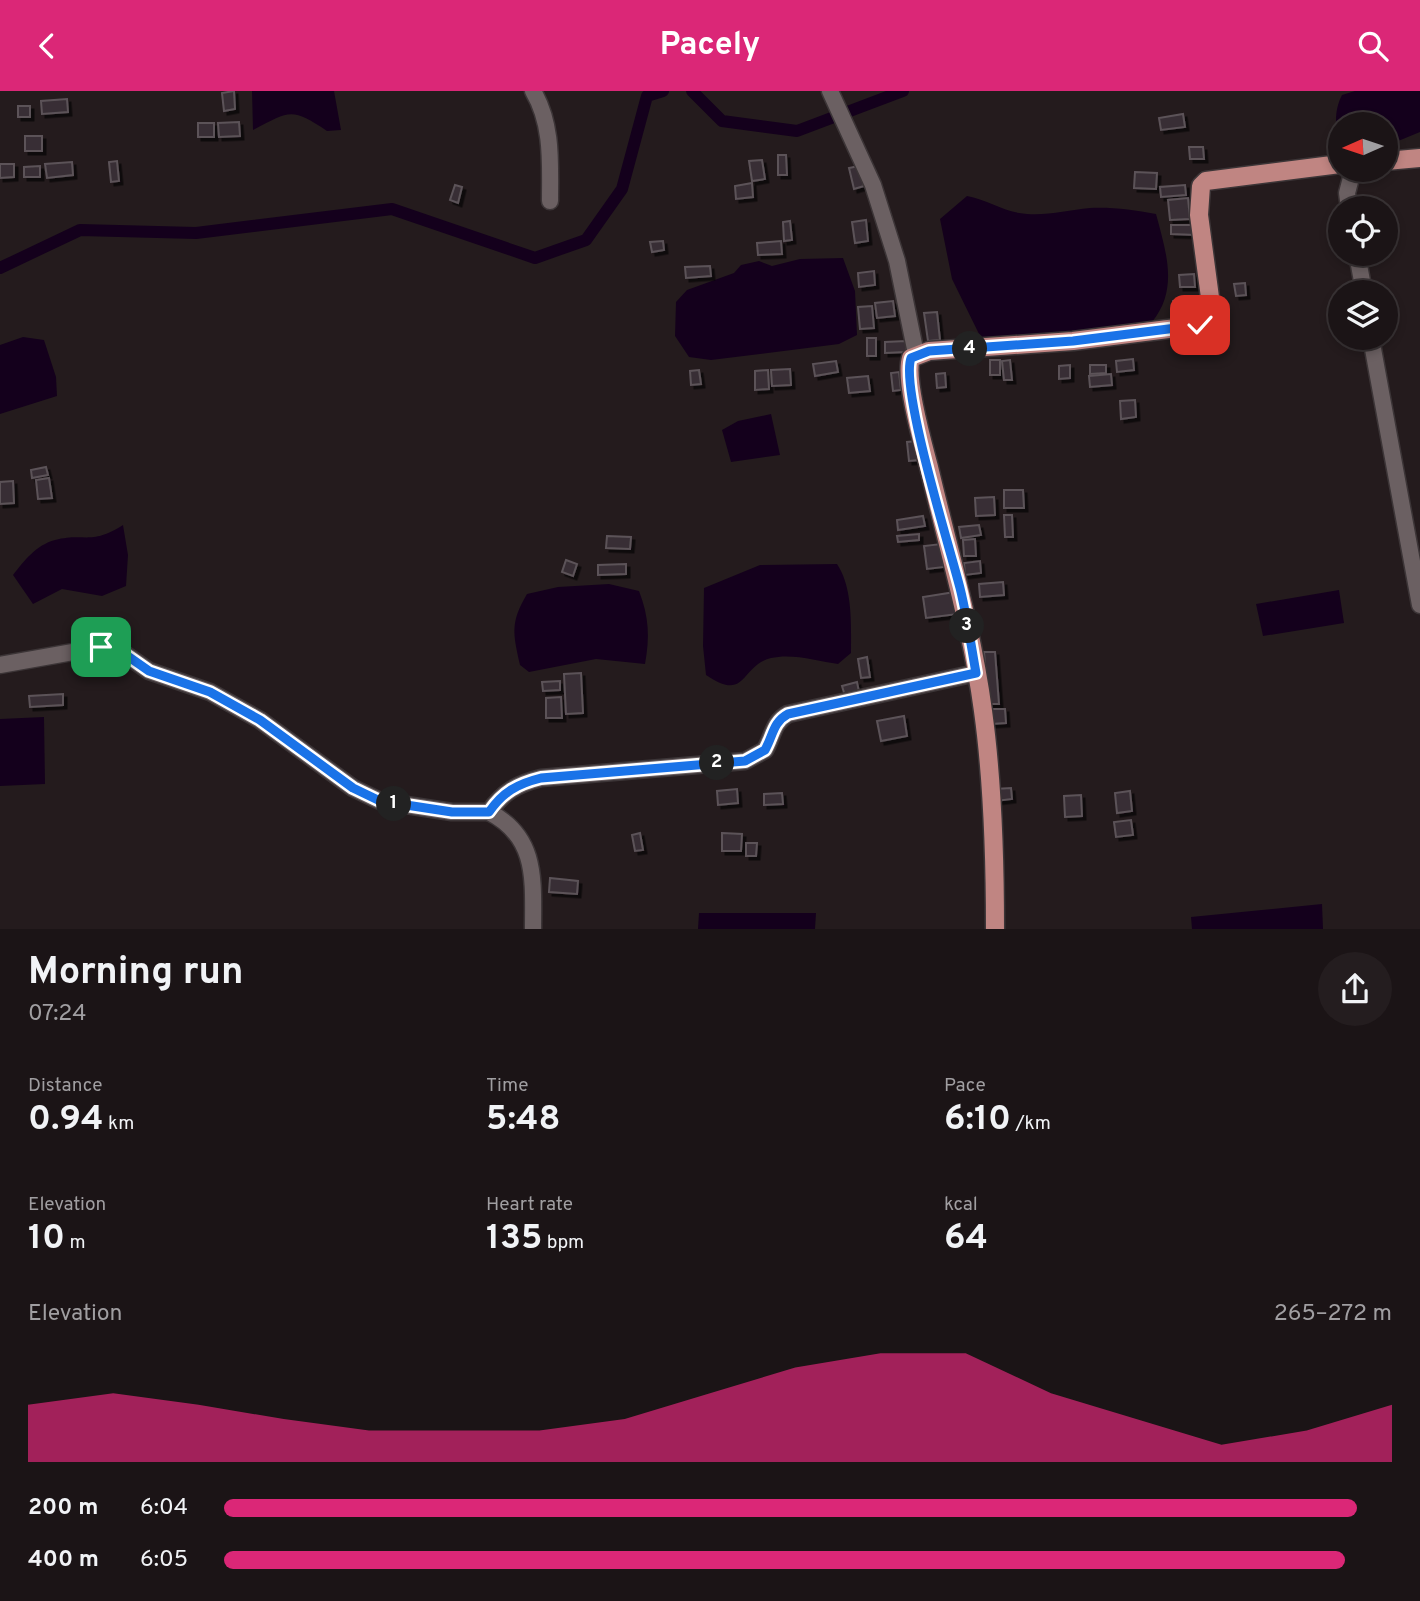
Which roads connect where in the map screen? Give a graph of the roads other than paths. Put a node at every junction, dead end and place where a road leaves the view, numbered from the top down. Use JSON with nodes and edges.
{"nodes":[{"id":1,"x":533,"y":91,"type":"edge"},
{"id":2,"x":830,"y":91,"type":"edge"},
{"id":3,"x":1420,"y":158,"type":"edge"},
{"id":4,"x":1398,"y":160,"type":"edge"},
{"id":5,"x":1328,"y":166,"type":"edge"},
{"id":6,"x":550,"y":201,"type":"dead end"},
{"id":7,"x":1373,"y":350,"type":"edge"},
{"id":8,"x":916,"y":354,"type":"junction"},
{"id":9,"x":1420,"y":605,"type":"edge"},
{"id":10,"x":0,"y":665,"type":"edge"},
{"id":11,"x":976,"y":673,"type":"junction"},
{"id":12,"x":489,"y":812,"type":"junction"},
{"id":13,"x":533,"y":929,"type":"edge"},
{"id":14,"x":995,"y":929,"type":"edge"}],
"edges":[{"from":1,"to":6,"type":"street"},
{"from":2,"to":8,"type":"street"},
{"from":3,"to":4,"type":"main road"},
{"from":5,"to":8,"type":"main road"},
{"from":7,"to":9,"type":"street"},
{"from":8,"to":11,"type":"main road"},
{"from":10,"to":12,"type":"street"},
{"from":11,"to":12,"type":"street"},
{"from":11,"to":14,"type":"main road"},
{"from":12,"to":13,"type":"street"}]}
